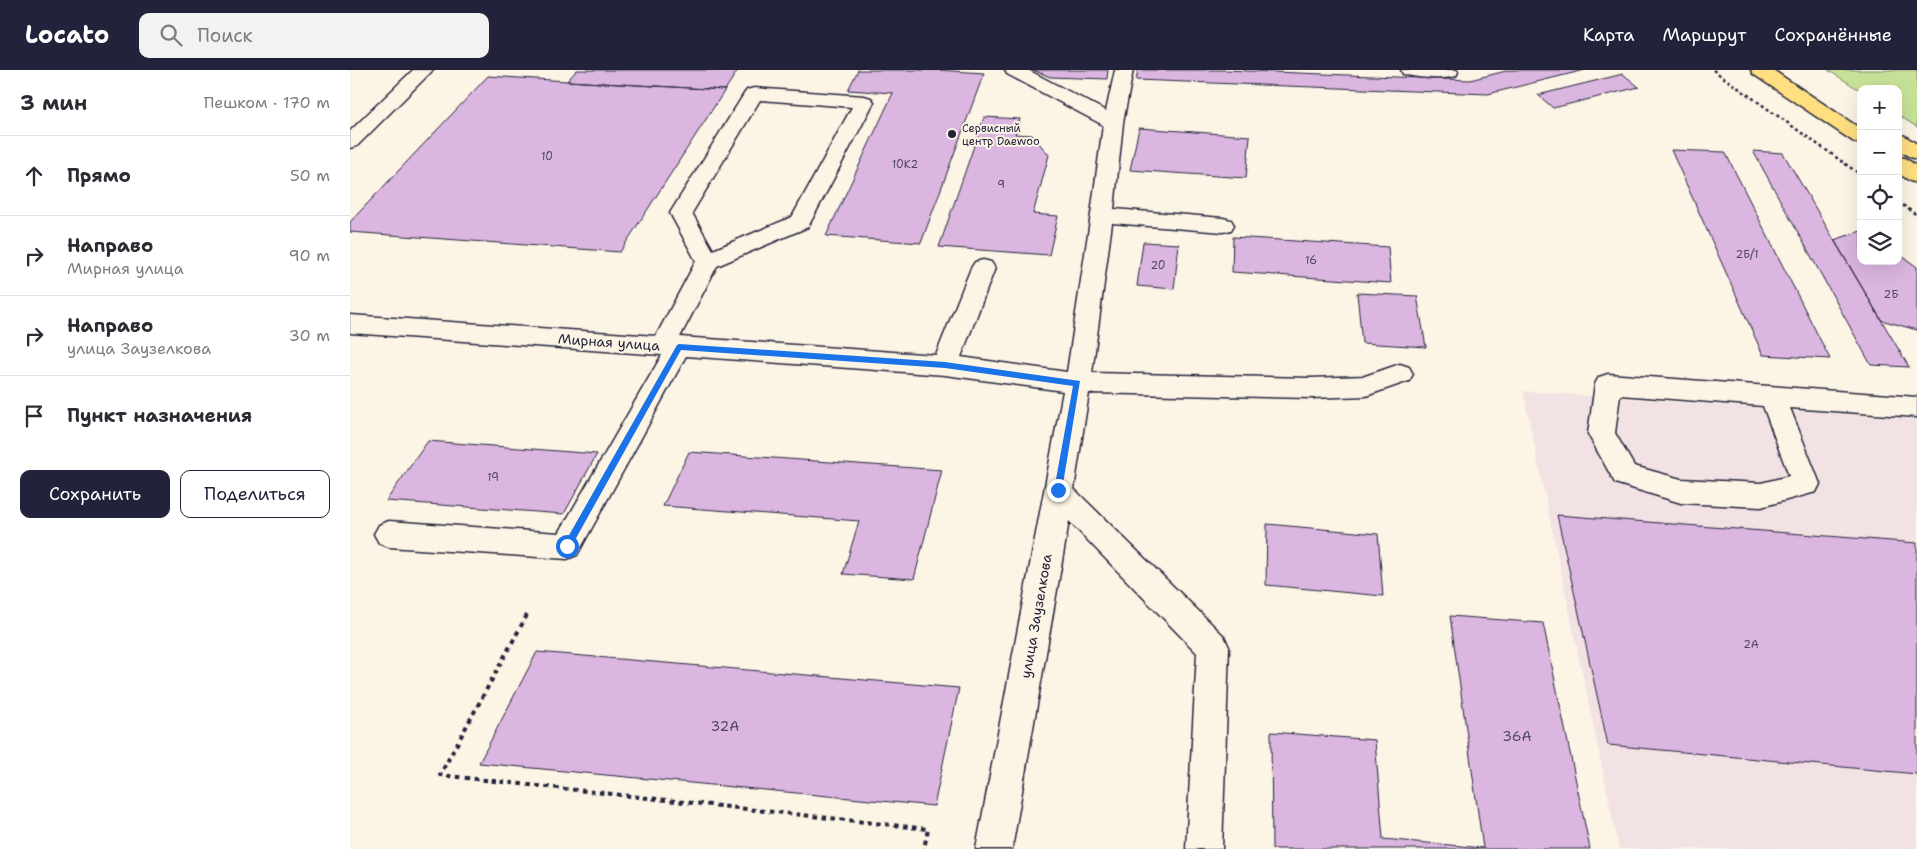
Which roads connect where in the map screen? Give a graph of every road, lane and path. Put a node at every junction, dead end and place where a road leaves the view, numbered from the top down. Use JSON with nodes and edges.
{"nodes":[{"id":1,"x":424,"y":70,"type":"edge"},
{"id":2,"x":1014,"y":70,"type":"edge"},
{"id":3,"x":1124,"y":70,"type":"edge"},
{"id":4,"x":1410,"y":70,"type":"edge"},
{"id":5,"x":1713,"y":70,"type":"edge"},
{"id":6,"x":1760,"y":70,"type":"edge"},
{"id":7,"x":1792,"y":70,"type":"edge"},
{"id":8,"x":1449,"y":72,"type":"dead end"},
{"id":9,"x":1830,"y":95,"type":"dead end"},
{"id":10,"x":1113,"y":123,"type":"junction"},
{"id":11,"x":1857,"y":135,"type":"edge"},
{"id":12,"x":350,"y":142,"type":"edge"},
{"id":13,"x":1902,"y":143,"type":"edge"},
{"id":14,"x":1917,"y":153,"type":"edge"},
{"id":15,"x":1902,"y":166,"type":"edge"},
{"id":16,"x":1857,"y":172,"type":"edge"},
{"id":17,"x":1917,"y":176,"type":"edge"},
{"id":18,"x":1902,"y":205,"type":"edge"},
{"id":19,"x":1103,"y":215,"type":"junction"},
{"id":20,"x":1917,"y":215,"type":"edge"},
{"id":21,"x":1224,"y":225,"type":"dead end"},
{"id":22,"x":708,"y":261,"type":"junction"},
{"id":23,"x":983,"y":268,"type":"dead end"},
{"id":24,"x":350,"y":324,"type":"edge"},
{"id":25,"x":671,"y":346,"type":"junction"},
{"id":26,"x":945,"y":365,"type":"junction"},
{"id":27,"x":1400,"y":374,"type":"dead end"},
{"id":28,"x":1077,"y":383,"type":"junction"},
{"id":29,"x":1773,"y":398,"type":"junction"},
{"id":30,"x":1917,"y":407,"type":"edge"},
{"id":31,"x":1058,"y":490,"type":"junction"},
{"id":32,"x":389,"y":534,"type":"dead end"},
{"id":33,"x":527,"y":615,"type":"dead end"},
{"id":34,"x":924,"y":849,"type":"edge"},
{"id":35,"x":994,"y":849,"type":"edge"},
{"id":36,"x":1204,"y":849,"type":"edge"}],
"edges":[{"from":1,"to":12,"type":"street"},
{"from":2,"to":10,"type":"street"},
{"from":3,"to":10,"type":"street","name":"улица Заузелкова"},
{"from":4,"to":8,"type":"street"},
{"from":5,"to":16,"type":"path"},
{"from":6,"to":11,"type":"main road"},
{"from":7,"to":9,"type":"main road"},
{"from":10,"to":19,"type":"street","name":"улица Заузелкова"},
{"from":13,"to":14,"type":"main road"},
{"from":15,"to":17,"type":"main road"},
{"from":18,"to":20,"type":"path"},
{"from":19,"to":21,"type":"street"},
{"from":19,"to":28,"type":"street","name":"улица Заузелкова"},
{"from":22,"to":22,"type":"street"},
{"from":22,"to":25,"type":"street"},
{"from":23,"to":26,"type":"street"},
{"from":24,"to":25,"type":"street","name":"Мирная улица"},
{"from":25,"to":26,"type":"street","name":"Мирная улица"},
{"from":25,"to":32,"type":"street"},
{"from":26,"to":28,"type":"street","name":"Мирная улица"},
{"from":27,"to":28,"type":"street","name":"Мирная улица"},
{"from":28,"to":31,"type":"street","name":"улица Заузелкова"},
{"from":29,"to":29,"type":"street"},
{"from":29,"to":30,"type":"street"},
{"from":31,"to":35,"type":"street","name":"улица Заузелкова"},
{"from":31,"to":36,"type":"street"},
{"from":33,"to":34,"type":"path"}]}
